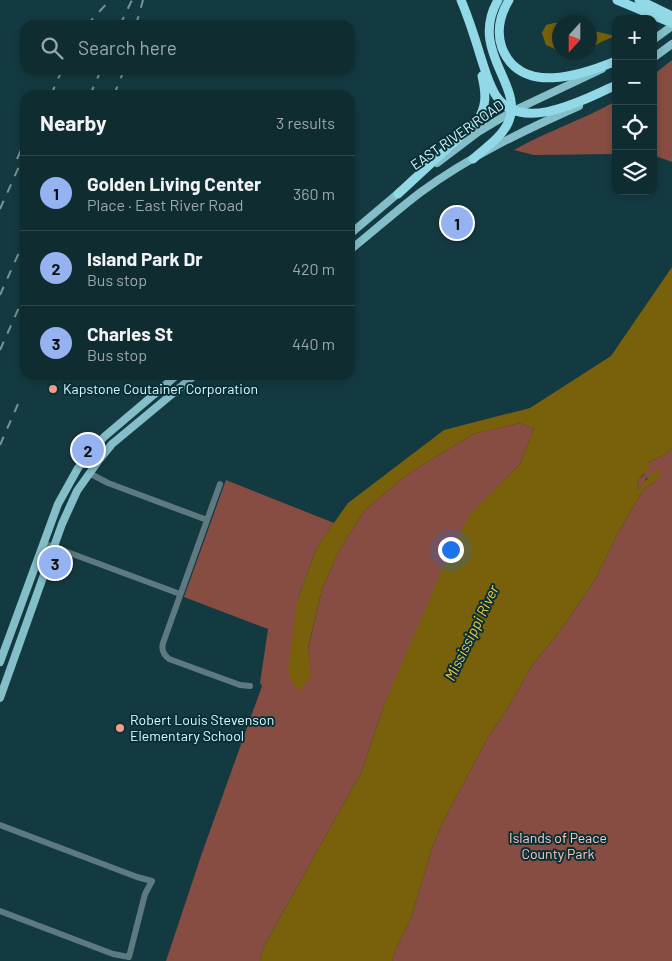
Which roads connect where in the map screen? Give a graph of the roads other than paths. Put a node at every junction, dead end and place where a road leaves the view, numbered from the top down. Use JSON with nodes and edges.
{"nodes":[{"id":1,"x":461,"y":0,"type":"edge"},
{"id":2,"x":498,"y":0,"type":"edge"},
{"id":3,"x":509,"y":0,"type":"edge"},
{"id":4,"x":617,"y":0,"type":"edge"},
{"id":5,"x":639,"y":0,"type":"edge"},
{"id":6,"x":667,"y":16,"type":"edge"},
{"id":7,"x":672,"y":25,"type":"edge"},
{"id":8,"x":657,"y":37,"type":"edge"},
{"id":9,"x":475,"y":39,"type":"junction"},
{"id":10,"x":672,"y":44,"type":"edge"},
{"id":11,"x":657,"y":55,"type":"edge"},
{"id":12,"x":612,"y":63,"type":"edge"},
{"id":13,"x":612,"y":63,"type":"edge"},
{"id":14,"x":612,"y":87,"type":"edge"},
{"id":15,"x":612,"y":87,"type":"edge"},
{"id":16,"x":513,"y":110,"type":"junction"},
{"id":17,"x":473,"y":159,"type":"junction"},
{"id":18,"x":398,"y":194,"type":"junction"},
{"id":19,"x":355,"y":230,"type":"edge"},
{"id":20,"x":355,"y":246,"type":"edge"},
{"id":21,"x":171,"y":380,"type":"edge"},
{"id":22,"x":189,"y":380,"type":"edge"},
{"id":23,"x":89,"y":473,"type":"junction"},
{"id":24,"x":220,"y":484,"type":"dead end"},
{"id":25,"x":207,"y":520,"type":"junction"},
{"id":26,"x":43,"y":543,"type":"junction"},
{"id":27,"x":54,"y":548,"type":"junction"},
{"id":28,"x":180,"y":594,"type":"junction"},
{"id":29,"x":0,"y":662,"type":"edge"},
{"id":30,"x":250,"y":686,"type":"dead end"},
{"id":31,"x":0,"y":698,"type":"edge"},
{"id":32,"x":0,"y":825,"type":"edge"},
{"id":33,"x":0,"y":911,"type":"edge"}],
"edges":[{"from":1,"to":9,"type":"highway"},
{"from":2,"to":16,"type":"highway"},
{"from":3,"to":13,"type":"highway"},
{"from":4,"to":6,"type":"highway"},
{"from":5,"to":6,"type":"highway"},
{"from":6,"to":7,"type":"highway"},
{"from":7,"to":8,"type":"main road"},
{"from":9,"to":16,"type":"highway"},
{"from":9,"to":18,"type":"highway"},
{"from":10,"to":11,"type":"main road"},
{"from":12,"to":16,"type":"main road","name":"EAST RIVER ROAD"},
{"from":14,"to":16,"type":"highway"},
{"from":15,"to":17,"type":"main road","name":"EAST RIVER ROAD"},
{"from":16,"to":17,"type":"highway"},
{"from":16,"to":18,"type":"main road","name":"EAST RIVER ROAD"},
{"from":17,"to":20,"type":"main road","name":"EAST RIVER ROAD"},
{"from":18,"to":19,"type":"main road","name":"EAST RIVER ROAD"},
{"from":21,"to":26,"type":"main road"},
{"from":22,"to":23,"type":"main road"},
{"from":23,"to":25,"type":"street"},
{"from":23,"to":27,"type":"main road"},
{"from":24,"to":25,"type":"street"},
{"from":25,"to":28,"type":"street"},
{"from":26,"to":27,"type":"street"},
{"from":26,"to":29,"type":"main road"},
{"from":27,"to":28,"type":"street"},
{"from":27,"to":31,"type":"main road"},
{"from":28,"to":30,"type":"street"},
{"from":32,"to":33,"type":"street"}]}
